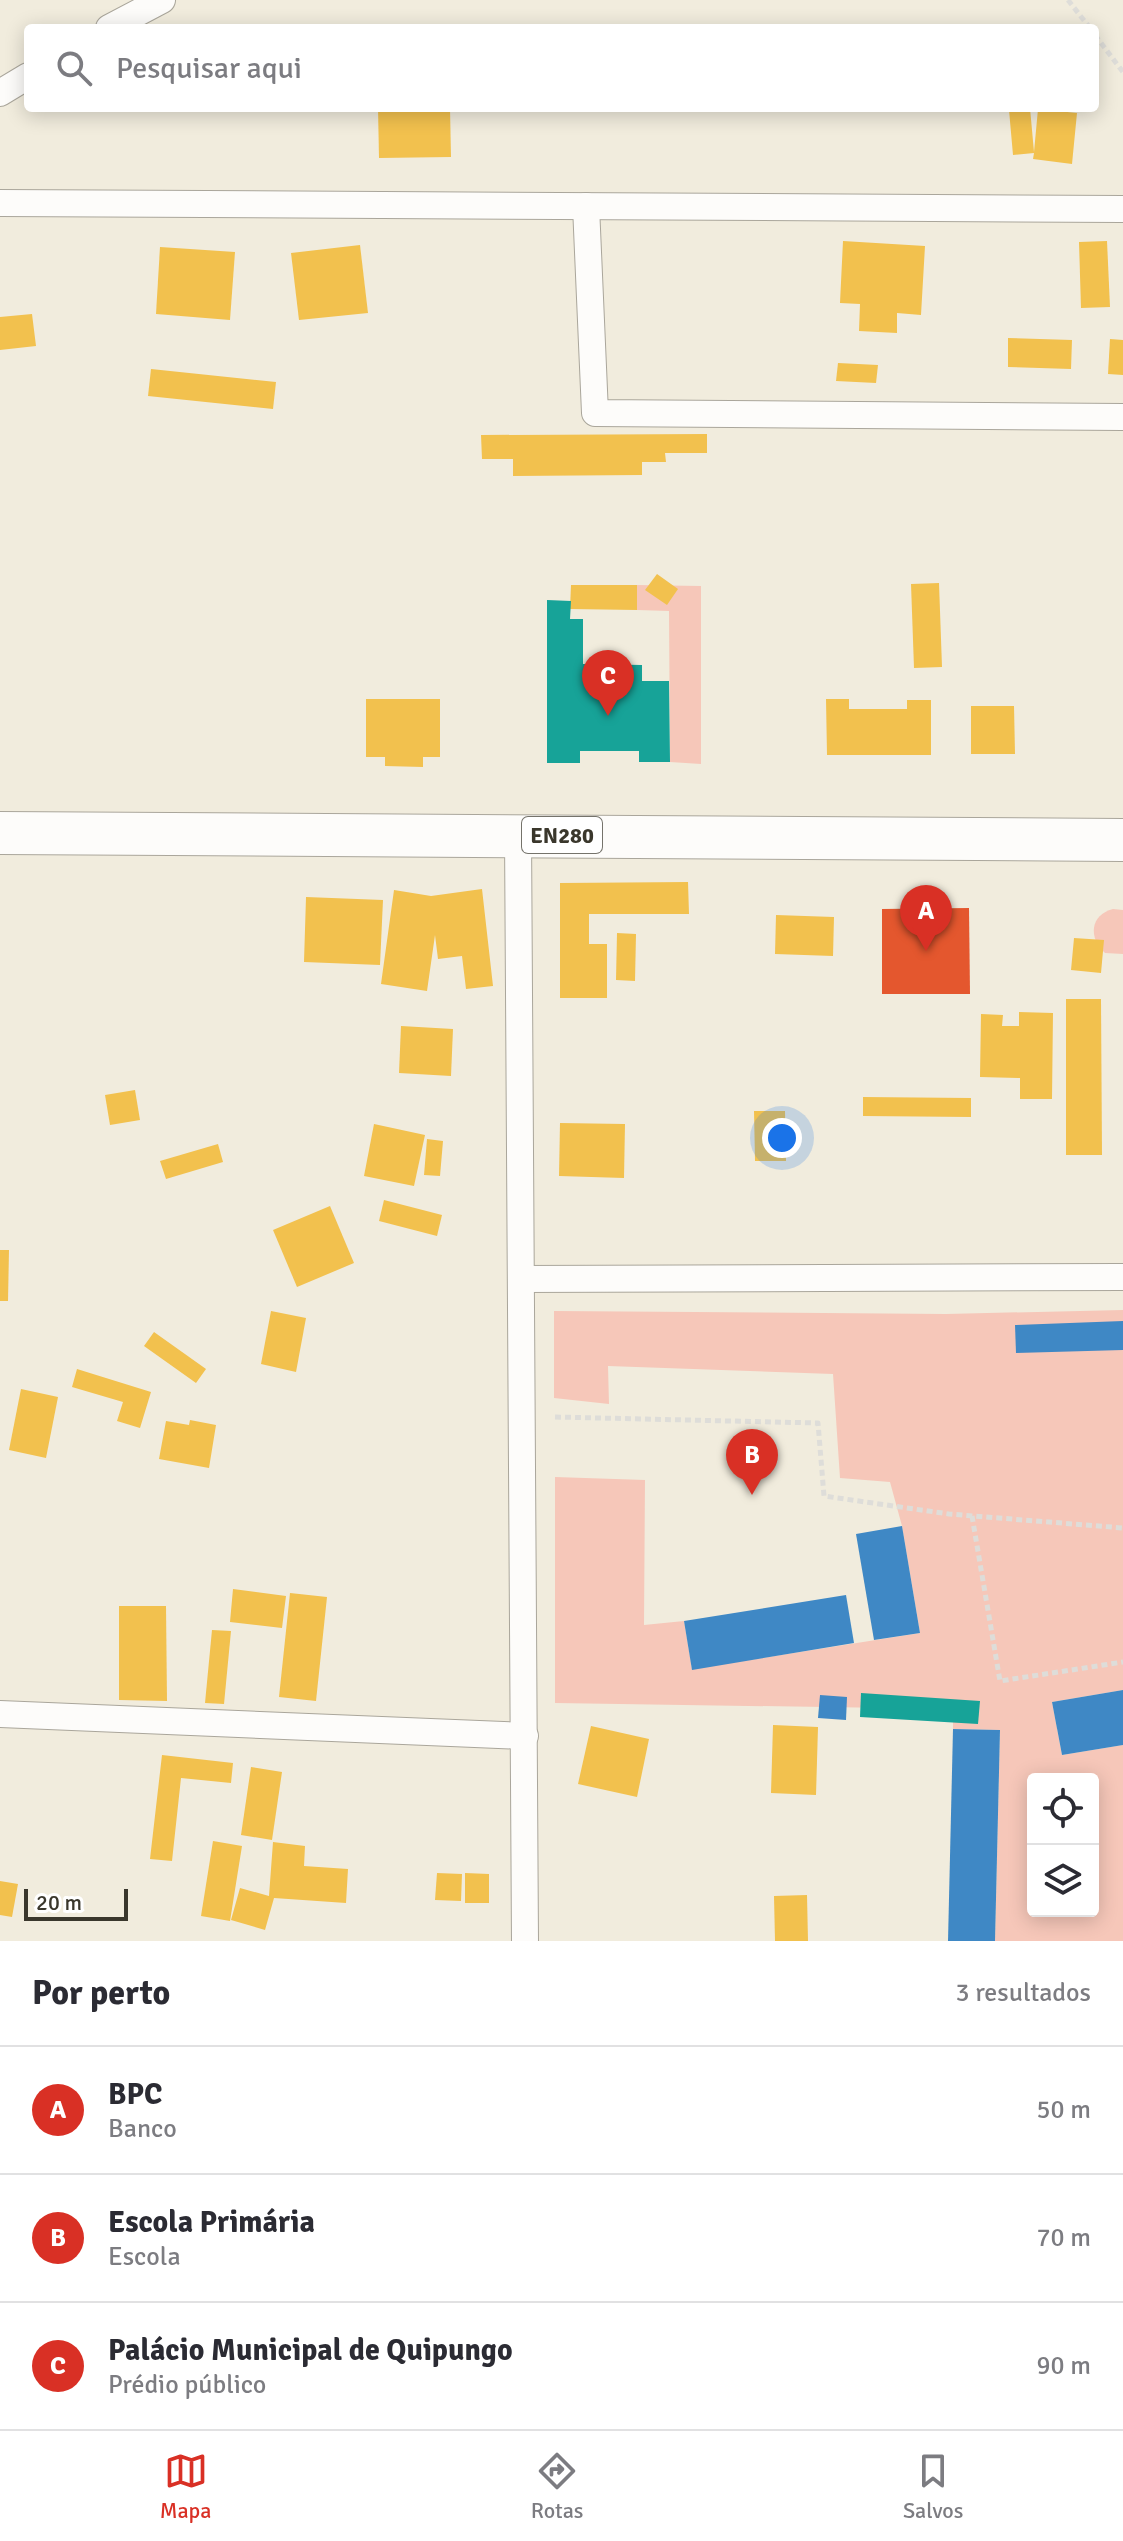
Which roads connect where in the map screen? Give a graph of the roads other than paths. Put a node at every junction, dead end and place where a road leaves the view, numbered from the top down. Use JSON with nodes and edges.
{"nodes":[{"id":1,"x":162,"y":0,"type":"edge"},
{"id":2,"x":117,"y":24,"type":"edge"},
{"id":3,"x":24,"y":78,"type":"edge"},
{"id":4,"x":0,"y":93,"type":"edge"},
{"id":5,"x":0,"y":203,"type":"edge"},
{"id":6,"x":586,"y":206,"type":"junction"},
{"id":7,"x":1123,"y":209,"type":"edge"},
{"id":8,"x":1123,"y":417,"type":"edge"},
{"id":9,"x":0,"y":833,"type":"edge"},
{"id":10,"x":518,"y":834,"type":"junction"},
{"id":11,"x":1123,"y":840,"type":"edge"},
{"id":12,"x":1123,"y":1277,"type":"edge"},
{"id":13,"x":521,"y":1279,"type":"junction"},
{"id":14,"x":0,"y":1714,"type":"edge"},
{"id":15,"x":525,"y":1736,"type":"junction"},
{"id":16,"x":525,"y":1941,"type":"edge"}],
"edges":[{"from":1,"to":2,"type":"street"},
{"from":3,"to":4,"type":"street"},
{"from":5,"to":6,"type":"street"},
{"from":6,"to":7,"type":"street"},
{"from":6,"to":8,"type":"street"},
{"from":9,"to":10,"type":"main road","number":"EN280"},
{"from":10,"to":11,"type":"main road","number":"EN280"},
{"from":10,"to":13,"type":"street"},
{"from":12,"to":13,"type":"street"},
{"from":13,"to":15,"type":"street"},
{"from":14,"to":15,"type":"street"},
{"from":15,"to":16,"type":"street"}]}
